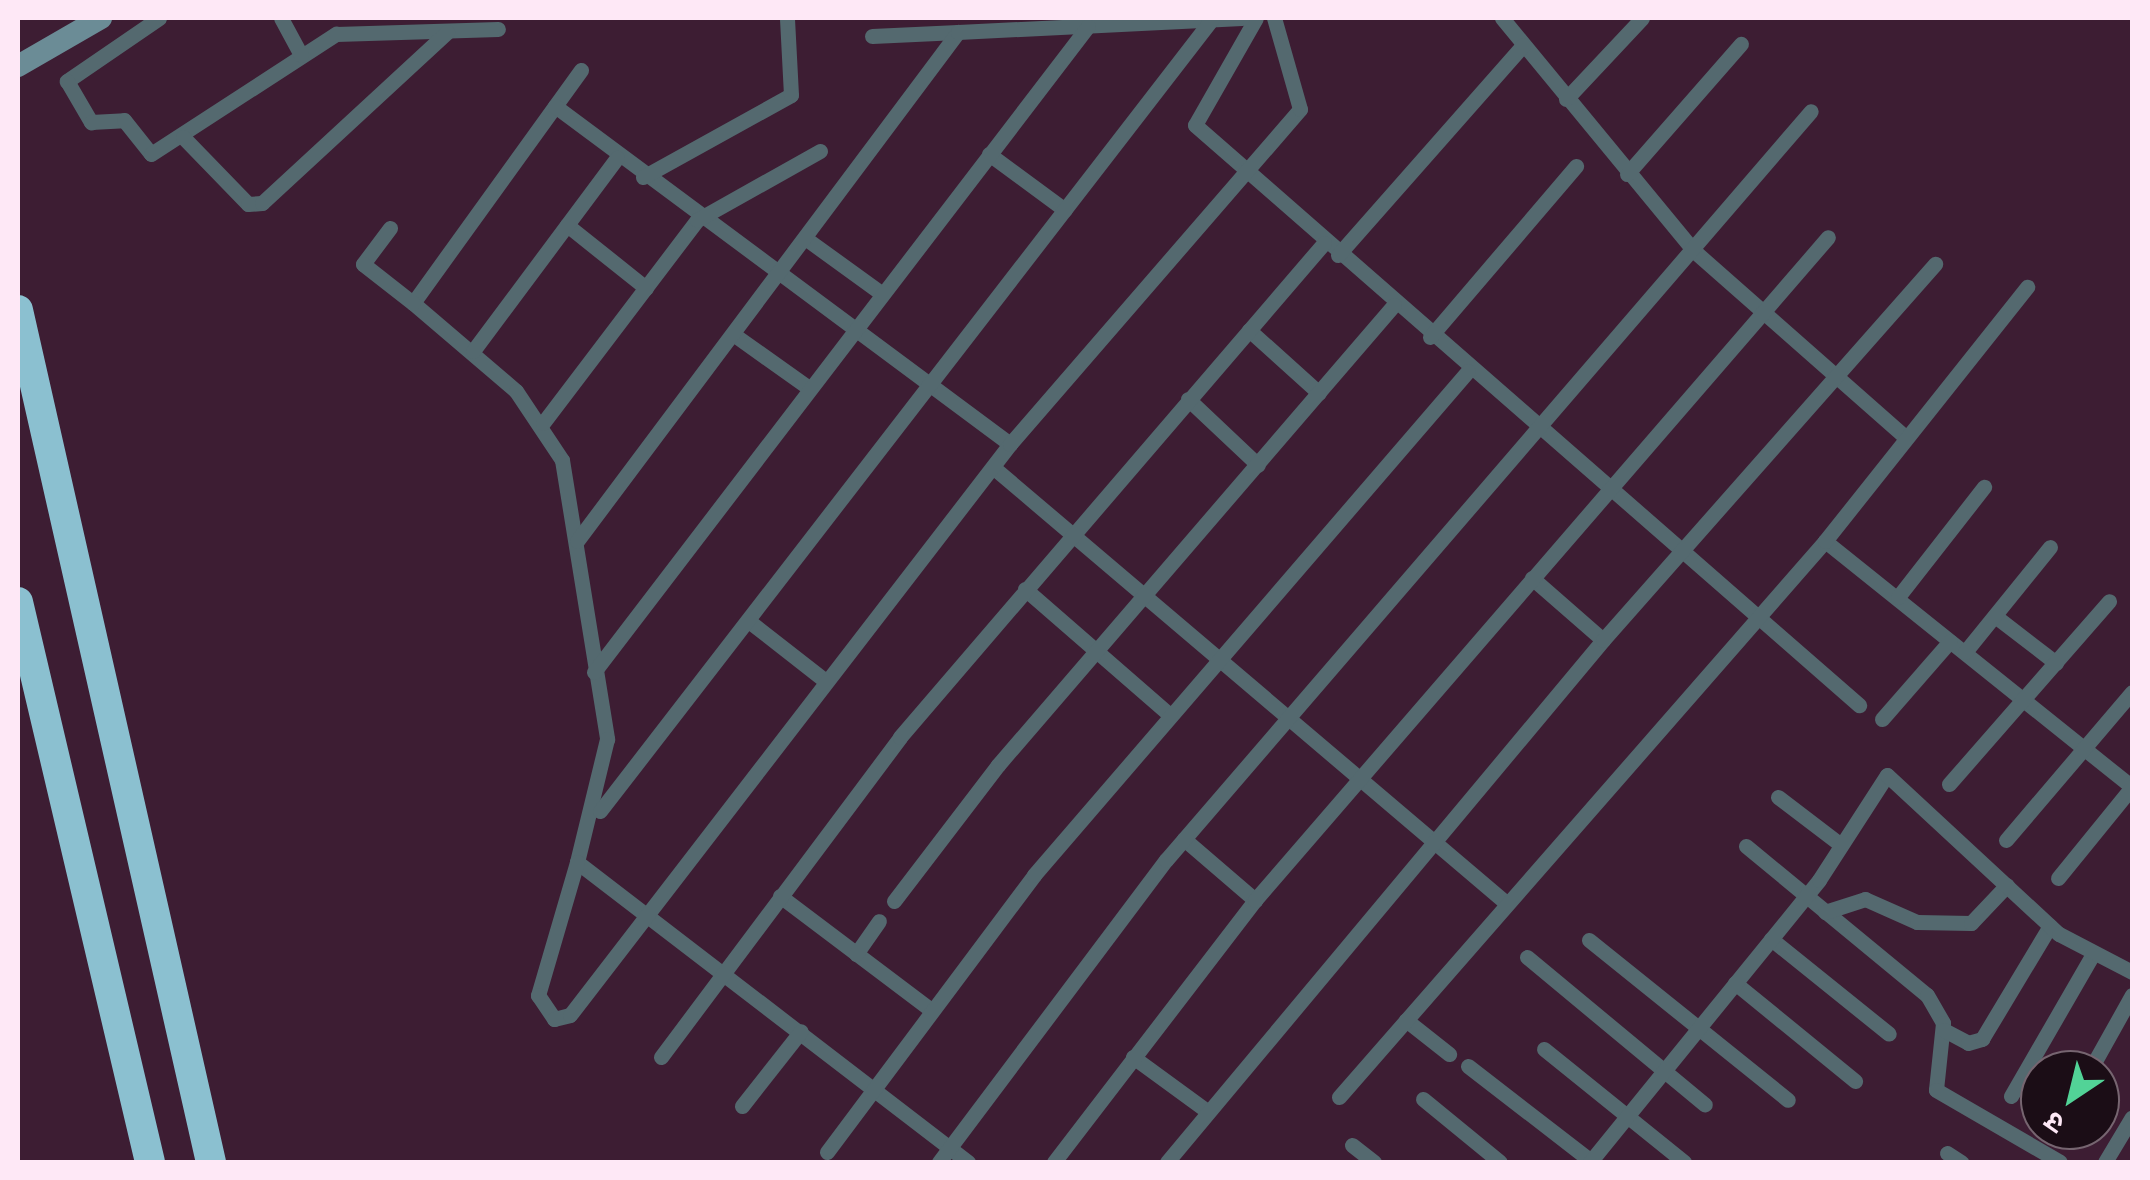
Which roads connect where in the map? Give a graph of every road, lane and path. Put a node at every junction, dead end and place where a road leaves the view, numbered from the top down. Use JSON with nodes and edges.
{"nodes":[{"id":1,"x":101,"y":18,"type":"edge"},
{"id":2,"x":158,"y":18,"type":"edge"},
{"id":3,"x":281,"y":18,"type":"edge"},
{"id":4,"x":787,"y":18,"type":"edge"},
{"id":5,"x":1242,"y":18,"type":"edge"},
{"id":6,"x":1256,"y":18,"type":"edge"},
{"id":7,"x":1274,"y":18,"type":"edge"},
{"id":8,"x":1642,"y":18,"type":"edge"},
{"id":9,"x":1505,"y":19,"type":"edge"},
{"id":10,"x":1212,"y":20,"type":"edge"},
{"id":11,"x":1120,"y":21,"type":"edge"},
{"id":12,"x":1088,"y":26,"type":"junction"},
{"id":13,"x":498,"y":29,"type":"dead end"},
{"id":14,"x":448,"y":32,"type":"junction"},
{"id":15,"x":958,"y":32,"type":"junction"},
{"id":16,"x":872,"y":36,"type":"dead end"},
{"id":17,"x":1742,"y":44,"type":"dead end"},
{"id":18,"x":1524,"y":45,"type":"junction"},
{"id":19,"x":301,"y":55,"type":"junction"},
{"id":20,"x":18,"y":66,"type":"edge"},
{"id":21,"x":581,"y":70,"type":"dead end"},
{"id":22,"x":1566,"y":100,"type":"junction"},
{"id":23,"x":555,"y":106,"type":"junction"},
{"id":24,"x":1811,"y":110,"type":"dead end"},
{"id":25,"x":183,"y":137,"type":"junction"},
{"id":26,"x":820,"y":151,"type":"dead end"},
{"id":27,"x":989,"y":154,"type":"junction"},
{"id":28,"x":617,"y":158,"type":"junction"},
{"id":29,"x":1576,"y":166,"type":"dead end"},
{"id":30,"x":1245,"y":174,"type":"junction"},
{"id":31,"x":1626,"y":174,"type":"junction"},
{"id":32,"x":643,"y":177,"type":"junction"},
{"id":33,"x":1065,"y":210,"type":"junction"},
{"id":34,"x":697,"y":220,"type":"junction"},
{"id":35,"x":568,"y":224,"type":"junction"},
{"id":36,"x":390,"y":228,"type":"dead end"},
{"id":37,"x":1828,"y":237,"type":"dead end"},
{"id":38,"x":804,"y":238,"type":"junction"},
{"id":39,"x":1324,"y":243,"type":"junction"},
{"id":40,"x":1694,"y":250,"type":"junction"},
{"id":41,"x":1338,"y":255,"type":"junction"},
{"id":42,"x":1935,"y":264,"type":"dead end"},
{"id":43,"x":777,"y":275,"type":"junction"},
{"id":44,"x":2027,"y":287,"type":"dead end"},
{"id":45,"x":646,"y":288,"type":"junction"},
{"id":46,"x":882,"y":294,"type":"junction"},
{"id":47,"x":413,"y":303,"type":"junction"},
{"id":48,"x":1394,"y":305,"type":"junction"},
{"id":49,"x":18,"y":310,"type":"edge"},
{"id":50,"x":1762,"y":316,"type":"junction"},
{"id":51,"x":854,"y":329,"type":"junction"},
{"id":52,"x":1249,"y":330,"type":"junction"},
{"id":53,"x":733,"y":334,"type":"junction"},
{"id":54,"x":1430,"y":336,"type":"junction"},
{"id":55,"x":473,"y":351,"type":"junction"},
{"id":56,"x":1468,"y":370,"type":"junction"},
{"id":57,"x":1833,"y":376,"type":"junction"},
{"id":58,"x":930,"y":387,"type":"junction"},
{"id":59,"x":809,"y":388,"type":"junction"},
{"id":60,"x":1319,"y":393,"type":"junction"},
{"id":61,"x":1188,"y":400,"type":"junction"},
{"id":62,"x":543,"y":423,"type":"junction"},
{"id":63,"x":1536,"y":431,"type":"junction"},
{"id":64,"x":1905,"y":438,"type":"junction"},
{"id":65,"x":1010,"y":444,"type":"junction"},
{"id":66,"x":1258,"y":466,"type":"junction"},
{"id":67,"x":994,"y":468,"type":"junction"},
{"id":68,"x":1984,"y":487,"type":"dead end"},
{"id":69,"x":1609,"y":495,"type":"junction"},
{"id":70,"x":1074,"y":533,"type":"junction"},
{"id":71,"x":1824,"y":540,"type":"junction"},
{"id":72,"x":578,"y":541,"type":"junction"},
{"id":73,"x":2050,"y":548,"type":"dead end"},
{"id":74,"x":1678,"y":554,"type":"junction"},
{"id":75,"x":1532,"y":578,"type":"junction"},
{"id":76,"x":1026,"y":589,"type":"junction"},
{"id":77,"x":1147,"y":594,"type":"junction"},
{"id":78,"x":1898,"y":597,"type":"junction"},
{"id":79,"x":2108,"y":601,"type":"dead end"},
{"id":80,"x":18,"y":602,"type":"edge"},
{"id":81,"x":1995,"y":616,"type":"junction"},
{"id":82,"x":1755,"y":618,"type":"junction"},
{"id":83,"x":750,"y":622,"type":"junction"},
{"id":84,"x":1603,"y":640,"type":"junction"},
{"id":85,"x":1950,"y":640,"type":"junction"},
{"id":86,"x":1096,"y":652,"type":"junction"},
{"id":87,"x":1965,"y":652,"type":"junction"},
{"id":88,"x":1217,"y":658,"type":"junction"},
{"id":89,"x":2056,"y":663,"type":"junction"},
{"id":90,"x":594,"y":672,"type":"junction"},
{"id":91,"x":823,"y":679,"type":"junction"},
{"id":92,"x":2132,"y":692,"type":"edge"},
{"id":93,"x":2023,"y":701,"type":"junction"},
{"id":94,"x":1859,"y":706,"type":"dead end"},
{"id":95,"x":1169,"y":714,"type":"junction"},
{"id":96,"x":1882,"y":719,"type":"dead end"},
{"id":97,"x":1289,"y":720,"type":"junction"},
{"id":98,"x":2083,"y":749,"type":"junction"},
{"id":99,"x":1359,"y":780,"type":"junction"},
{"id":100,"x":1949,"y":784,"type":"dead end"},
{"id":101,"x":2132,"y":787,"type":"edge"},
{"id":102,"x":1778,"y":797,"type":"dead end"},
{"id":103,"x":595,"y":818,"type":"junction"},
{"id":104,"x":1184,"y":839,"type":"junction"},
{"id":105,"x":2006,"y":840,"type":"dead end"},
{"id":106,"x":1433,"y":844,"type":"junction"},
{"id":107,"x":1841,"y":845,"type":"junction"},
{"id":108,"x":1746,"y":846,"type":"dead end"},
{"id":109,"x":577,"y":862,"type":"junction"},
{"id":110,"x":2058,"y":878,"type":"dead end"},
{"id":111,"x":2007,"y":885,"type":"junction"},
{"id":112,"x":780,"y":896,"type":"junction"},
{"id":113,"x":1806,"y":896,"type":"junction"},
{"id":114,"x":1255,"y":900,"type":"junction"},
{"id":115,"x":894,"y":901,"type":"dead end"},
{"id":116,"x":1505,"y":902,"type":"junction"},
{"id":117,"x":1825,"y":912,"type":"junction"},
{"id":118,"x":648,"y":916,"type":"junction"},
{"id":119,"x":879,"y":921,"type":"dead end"},
{"id":120,"x":2050,"y":926,"type":"junction"},
{"id":121,"x":1772,"y":939,"type":"junction"},
{"id":122,"x":1589,"y":940,"type":"dead end"},
{"id":123,"x":856,"y":954,"type":"junction"},
{"id":124,"x":2093,"y":954,"type":"junction"},
{"id":125,"x":1527,"y":957,"type":"dead end"},
{"id":126,"x":2132,"y":972,"type":"edge"},
{"id":127,"x":721,"y":974,"type":"junction"},
{"id":128,"x":1735,"y":983,"type":"junction"},
{"id":129,"x":2132,"y":996,"type":"edge"},
{"id":130,"x":930,"y":1009,"type":"junction"},
{"id":131,"x":1406,"y":1020,"type":"junction"},
{"id":132,"x":1698,"y":1028,"type":"junction"},
{"id":133,"x":1944,"y":1030,"type":"junction"},
{"id":134,"x":801,"y":1031,"type":"junction"},
{"id":135,"x":1889,"y":1034,"type":"dead end"},
{"id":136,"x":1544,"y":1049,"type":"dead end"},
{"id":137,"x":2101,"y":1050,"type":"edge"},
{"id":138,"x":1450,"y":1054,"type":"dead end"},
{"id":139,"x":661,"y":1057,"type":"dead end"},
{"id":140,"x":1133,"y":1057,"type":"junction"},
{"id":141,"x":1468,"y":1066,"type":"dead end"},
{"id":142,"x":1663,"y":1070,"type":"junction"},
{"id":143,"x":1855,"y":1080,"type":"dead end"},
{"id":144,"x":872,"y":1089,"type":"junction"},
{"id":145,"x":2011,"y":1096,"type":"dead end"},
{"id":146,"x":1339,"y":1098,"type":"dead end"},
{"id":147,"x":1423,"y":1099,"type":"dead end"},
{"id":148,"x":1788,"y":1100,"type":"dead end"},
{"id":149,"x":1705,"y":1104,"type":"dead end"},
{"id":150,"x":742,"y":1106,"type":"dead end"},
{"id":151,"x":1207,"y":1110,"type":"junction"},
{"id":152,"x":2132,"y":1117,"type":"edge"},
{"id":153,"x":1626,"y":1118,"type":"junction"},
{"id":154,"x":1352,"y":1145,"type":"dead end"},
{"id":155,"x":949,"y":1148,"type":"junction"},
{"id":156,"x":827,"y":1152,"type":"dead end"},
{"id":157,"x":1946,"y":1154,"type":"dead end"},
{"id":158,"x":150,"y":1162,"type":"edge"},
{"id":159,"x":211,"y":1162,"type":"edge"},
{"id":160,"x":938,"y":1162,"type":"edge"},
{"id":161,"x":968,"y":1162,"type":"edge"},
{"id":162,"x":1054,"y":1162,"type":"edge"},
{"id":163,"x":1167,"y":1162,"type":"edge"},
{"id":164,"x":1374,"y":1162,"type":"edge"},
{"id":165,"x":1500,"y":1162,"type":"edge"},
{"id":166,"x":1591,"y":1162,"type":"edge"},
{"id":167,"x":1684,"y":1162,"type":"edge"},
{"id":168,"x":1961,"y":1162,"type":"edge"},
{"id":169,"x":2060,"y":1162,"type":"edge"},
{"id":170,"x":2105,"y":1162,"type":"edge"}],
"edges":[{"from":1,"to":20,"type":"main road"},
{"from":2,"to":25,"type":"street"},
{"from":3,"to":19,"type":"street"},
{"from":4,"to":32,"type":"street"},
{"from":5,"to":10,"type":"street"},
{"from":6,"to":30,"type":"street"},
{"from":7,"to":30,"type":"street"},
{"from":8,"to":22,"type":"street"},
{"from":9,"to":18,"type":"street"},
{"from":10,"to":11,"type":"street"},
{"from":10,"to":33,"type":"street"},
{"from":11,"to":12,"type":"street"},
{"from":12,"to":15,"type":"street"},
{"from":12,"to":27,"type":"street"},
{"from":13,"to":14,"type":"street"},
{"from":14,"to":19,"type":"street"},
{"from":14,"to":25,"type":"street"},
{"from":15,"to":16,"type":"street"},
{"from":15,"to":38,"type":"street"},
{"from":17,"to":31,"type":"street"},
{"from":18,"to":22,"type":"street"},
{"from":18,"to":41,"type":"street"},
{"from":19,"to":25,"type":"street"},
{"from":21,"to":23,"type":"street"},
{"from":22,"to":31,"type":"street"},
{"from":23,"to":28,"type":"street"},
{"from":23,"to":47,"type":"street"},
{"from":24,"to":40,"type":"street"},
{"from":26,"to":34,"type":"street"},
{"from":27,"to":33,"type":"street"},
{"from":27,"to":46,"type":"street"},
{"from":28,"to":32,"type":"street"},
{"from":28,"to":35,"type":"street"},
{"from":29,"to":54,"type":"street"},
{"from":30,"to":39,"type":"street"},
{"from":30,"to":65,"type":"street"},
{"from":31,"to":40,"type":"street"},
{"from":32,"to":34,"type":"street"},
{"from":33,"to":58,"type":"street"},
{"from":34,"to":43,"type":"street"},
{"from":34,"to":45,"type":"street"},
{"from":35,"to":45,"type":"street"},
{"from":35,"to":55,"type":"street"},
{"from":36,"to":47,"type":"street"},
{"from":37,"to":50,"type":"street"},
{"from":38,"to":43,"type":"street"},
{"from":38,"to":46,"type":"street"},
{"from":39,"to":41,"type":"street"},
{"from":39,"to":52,"type":"street"},
{"from":40,"to":50,"type":"street"},
{"from":40,"to":63,"type":"street"},
{"from":41,"to":48,"type":"street"},
{"from":42,"to":57,"type":"street"},
{"from":43,"to":51,"type":"street"},
{"from":43,"to":53,"type":"street"},
{"from":44,"to":64,"type":"street"},
{"from":45,"to":62,"type":"street"},
{"from":46,"to":51,"type":"street"},
{"from":47,"to":55,"type":"street"},
{"from":48,"to":54,"type":"street"},
{"from":48,"to":60,"type":"street"},
{"from":49,"to":159,"type":"highway"},
{"from":50,"to":57,"type":"street"},
{"from":50,"to":69,"type":"street"},
{"from":51,"to":58,"type":"street"},
{"from":51,"to":59,"type":"street"},
{"from":52,"to":60,"type":"street"},
{"from":52,"to":61,"type":"street"},
{"from":53,"to":59,"type":"street"},
{"from":53,"to":72,"type":"street"},
{"from":54,"to":56,"type":"street"},
{"from":55,"to":62,"type":"street"},
{"from":56,"to":63,"type":"street"},
{"from":56,"to":88,"type":"street"},
{"from":57,"to":64,"type":"street"},
{"from":57,"to":74,"type":"street"},
{"from":58,"to":65,"type":"street"},
{"from":58,"to":83,"type":"street"},
{"from":59,"to":90,"type":"street"},
{"from":60,"to":66,"type":"street"},
{"from":61,"to":66,"type":"street"},
{"from":61,"to":70,"type":"street"},
{"from":62,"to":72,"type":"street"},
{"from":63,"to":69,"type":"street"},
{"from":63,"to":97,"type":"street"},
{"from":64,"to":71,"type":"street"},
{"from":65,"to":67,"type":"street"},
{"from":66,"to":77,"type":"street"},
{"from":67,"to":70,"type":"street"},
{"from":67,"to":91,"type":"street"},
{"from":68,"to":78,"type":"street"},
{"from":69,"to":74,"type":"street"},
{"from":69,"to":75,"type":"street"},
{"from":70,"to":76,"type":"street"},
{"from":70,"to":77,"type":"street"},
{"from":71,"to":78,"type":"street"},
{"from":71,"to":82,"type":"street"},
{"from":72,"to":90,"type":"street"},
{"from":73,"to":81,"type":"street"},
{"from":74,"to":82,"type":"street"},
{"from":74,"to":84,"type":"street"},
{"from":75,"to":84,"type":"street"},
{"from":75,"to":99,"type":"street"},
{"from":76,"to":86,"type":"street"},
{"from":76,"to":112,"type":"street"},
{"from":77,"to":86,"type":"street"},
{"from":77,"to":88,"type":"street"},
{"from":78,"to":85,"type":"street"},
{"from":79,"to":89,"type":"street"},
{"from":80,"to":158,"type":"highway"},
{"from":81,"to":87,"type":"street"},
{"from":81,"to":89,"type":"street"},
{"from":82,"to":94,"type":"street"},
{"from":82,"to":116,"type":"street"},
{"from":83,"to":91,"type":"street"},
{"from":83,"to":103,"type":"street"},
{"from":84,"to":106,"type":"street"},
{"from":85,"to":87,"type":"street"},
{"from":85,"to":96,"type":"street"},
{"from":86,"to":95,"type":"street"},
{"from":86,"to":115,"type":"street"},
{"from":87,"to":93,"type":"street"},
{"from":88,"to":95,"type":"street"},
{"from":88,"to":97,"type":"street"},
{"from":89,"to":93,"type":"street"},
{"from":90,"to":103,"type":"street"},
{"from":91,"to":118,"type":"street"},
{"from":92,"to":98,"type":"street"},
{"from":93,"to":98,"type":"street"},
{"from":93,"to":100,"type":"street"},
{"from":95,"to":130,"type":"street"},
{"from":97,"to":99,"type":"street"},
{"from":97,"to":104,"type":"street"},
{"from":98,"to":101,"type":"street"},
{"from":98,"to":105,"type":"street"},
{"from":99,"to":106,"type":"street"},
{"from":99,"to":114,"type":"street"},
{"from":101,"to":110,"type":"street"},
{"from":102,"to":107,"type":"street"},
{"from":103,"to":109,"type":"street"},
{"from":104,"to":114,"type":"street"},
{"from":104,"to":155,"type":"street"},
{"from":106,"to":116,"type":"street"},
{"from":106,"to":151,"type":"street"},
{"from":107,"to":111,"type":"street"},
{"from":107,"to":113,"type":"street"},
{"from":108,"to":113,"type":"street"},
{"from":109,"to":118,"type":"street"},
{"from":109,"to":118,"type":"street"},
{"from":111,"to":117,"type":"street"},
{"from":111,"to":120,"type":"street"},
{"from":112,"to":123,"type":"street"},
{"from":112,"to":127,"type":"street"},
{"from":113,"to":117,"type":"street"},
{"from":113,"to":121,"type":"street"},
{"from":114,"to":140,"type":"street"},
{"from":116,"to":131,"type":"street"},
{"from":117,"to":133,"type":"street"},
{"from":118,"to":127,"type":"street"},
{"from":119,"to":123,"type":"street"},
{"from":120,"to":124,"type":"street"},
{"from":120,"to":133,"type":"street"},
{"from":121,"to":128,"type":"street"},
{"from":121,"to":135,"type":"street"},
{"from":122,"to":132,"type":"street"},
{"from":123,"to":130,"type":"street"},
{"from":124,"to":126,"type":"street"},
{"from":124,"to":145,"type":"street"},
{"from":125,"to":142,"type":"street"},
{"from":127,"to":134,"type":"street"},
{"from":127,"to":139,"type":"street"},
{"from":128,"to":132,"type":"street"},
{"from":128,"to":143,"type":"street"},
{"from":129,"to":137,"type":"street"},
{"from":130,"to":144,"type":"street"},
{"from":131,"to":138,"type":"street"},
{"from":131,"to":146,"type":"street"},
{"from":132,"to":142,"type":"street"},
{"from":132,"to":148,"type":"street"},
{"from":133,"to":169,"type":"street"},
{"from":134,"to":144,"type":"street"},
{"from":134,"to":150,"type":"street"},
{"from":136,"to":153,"type":"street"},
{"from":140,"to":151,"type":"street"},
{"from":140,"to":162,"type":"street"},
{"from":141,"to":166,"type":"street"},
{"from":142,"to":149,"type":"street"},
{"from":142,"to":153,"type":"street"},
{"from":144,"to":155,"type":"street"},
{"from":144,"to":156,"type":"street"},
{"from":147,"to":165,"type":"street"},
{"from":151,"to":163,"type":"street"},
{"from":152,"to":170,"type":"street"},
{"from":153,"to":166,"type":"street"},
{"from":153,"to":167,"type":"street"},
{"from":154,"to":164,"type":"street"},
{"from":155,"to":160,"type":"street"},
{"from":155,"to":161,"type":"street"},
{"from":157,"to":168,"type":"street"}]}
